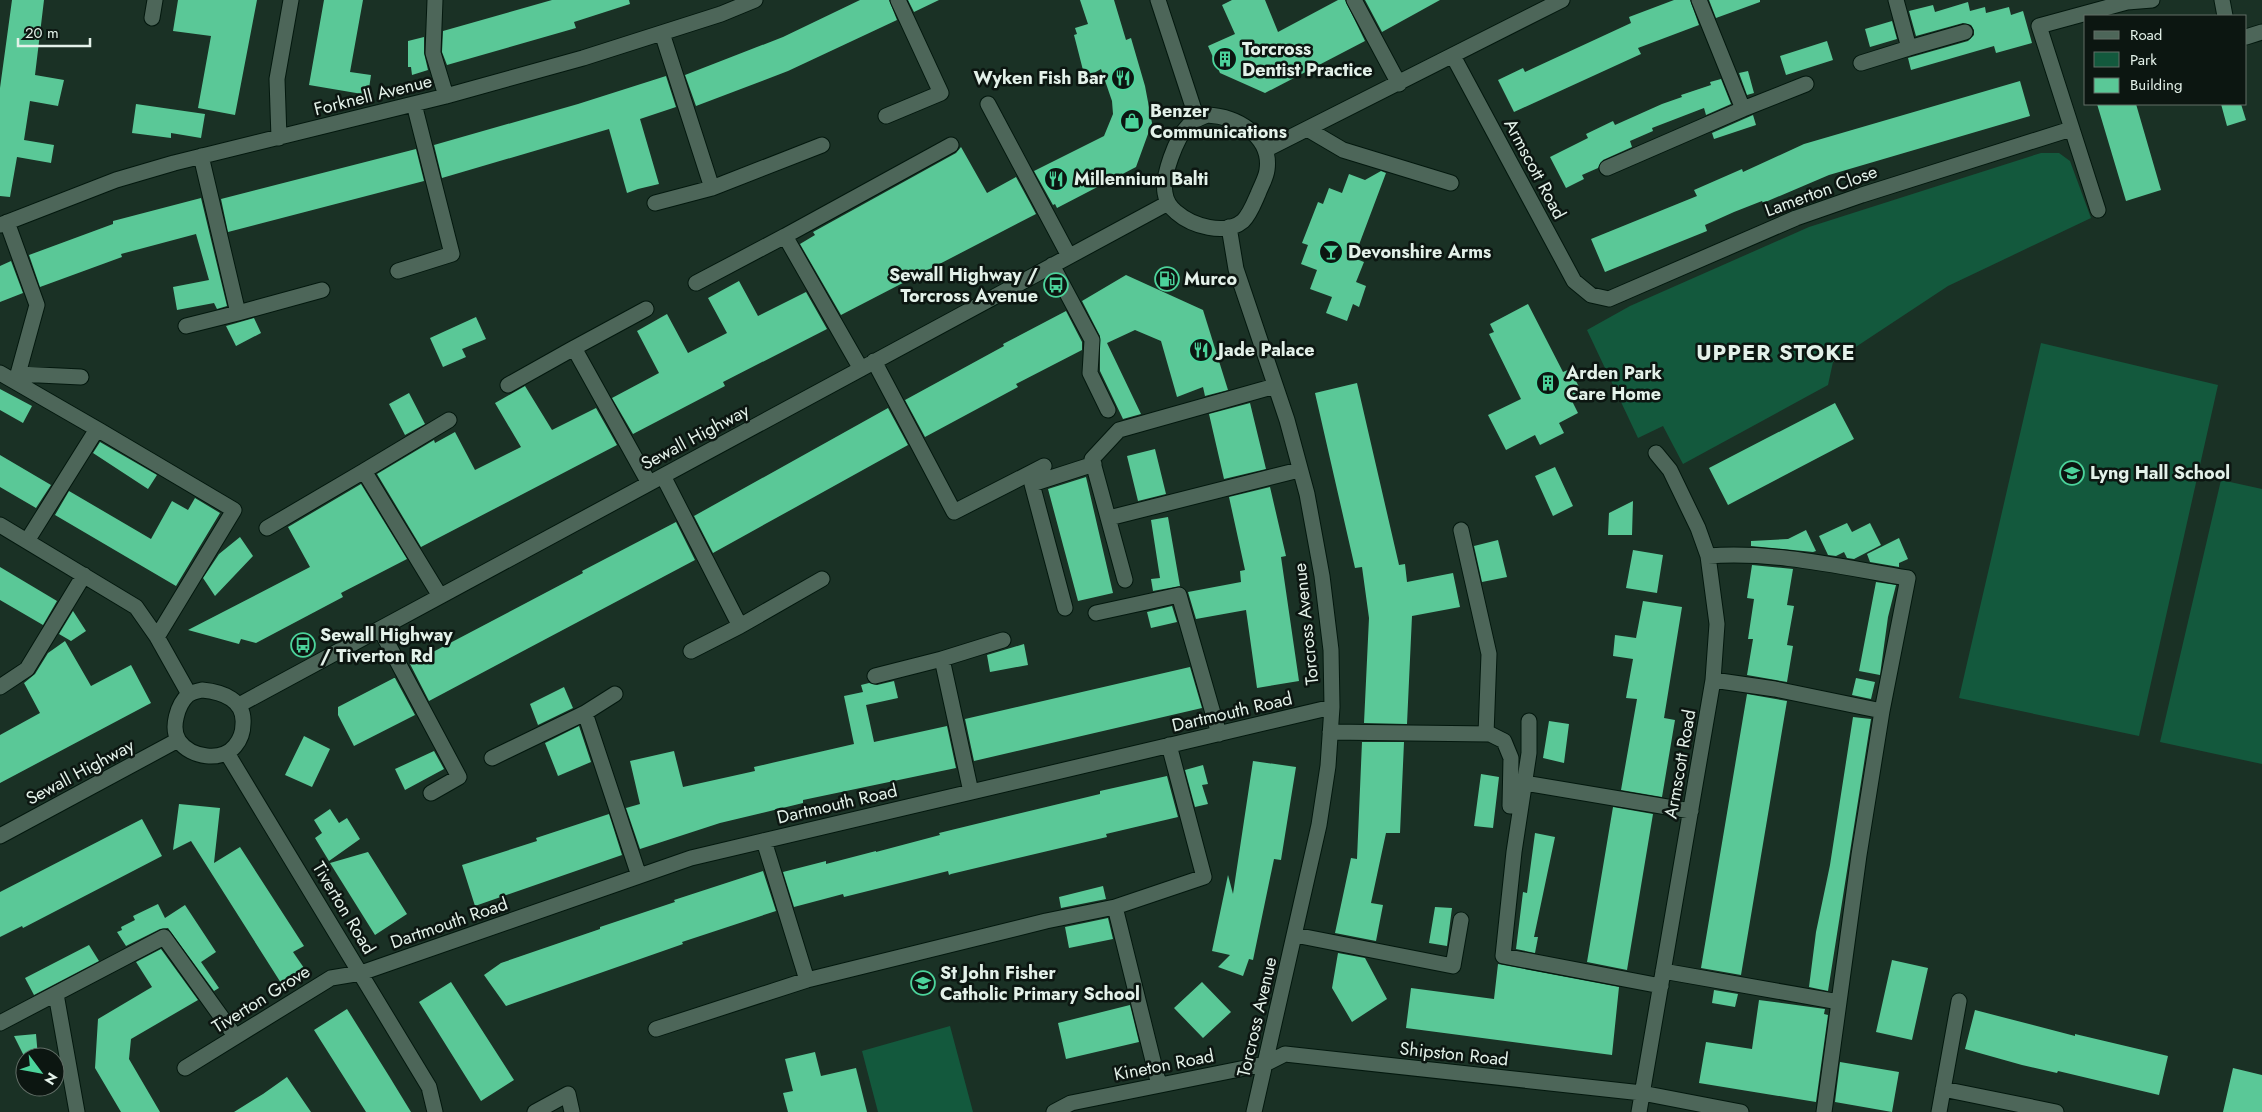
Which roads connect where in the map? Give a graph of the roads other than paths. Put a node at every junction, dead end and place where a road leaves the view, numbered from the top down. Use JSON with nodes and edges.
{"nodes":[{"id":1,"x":155,"y":0,"type":"edge"},
{"id":2,"x":291,"y":0,"type":"edge"},
{"id":3,"x":435,"y":0,"type":"edge"},
{"id":4,"x":755,"y":0,"type":"edge"},
{"id":5,"x":898,"y":0,"type":"edge"},
{"id":6,"x":1158,"y":0,"type":"edge"},
{"id":7,"x":1354,"y":0,"type":"edge"},
{"id":8,"x":1562,"y":0,"type":"edge"},
{"id":9,"x":1698,"y":0,"type":"edge"},
{"id":10,"x":1896,"y":0,"type":"edge"},
{"id":11,"x":2152,"y":0,"type":"edge"},
{"id":12,"x":2222,"y":0,"type":"edge"},
{"id":13,"x":2126,"y":1,"type":"edge"},
{"id":14,"x":729,"y":5,"type":"edge"},
{"id":15,"x":2225,"y":15,"type":"edge"},
{"id":16,"x":152,"y":18,"type":"dead end"},
{"id":17,"x":1965,"y":32,"type":"dead end"},
{"id":18,"x":2262,"y":32,"type":"edge"},
{"id":19,"x":662,"y":33,"type":"junction"},
{"id":20,"x":2247,"y":37,"type":"edge"},
{"id":21,"x":1909,"y":48,"type":"junction"},
{"id":22,"x":1453,"y":56,"type":"junction"},
{"id":23,"x":1862,"y":63,"type":"dead end"},
{"id":24,"x":1399,"y":84,"type":"junction"},
{"id":25,"x":1806,"y":84,"type":"dead end"},
{"id":26,"x":446,"y":96,"type":"junction"},
{"id":27,"x":414,"y":104,"type":"junction"},
{"id":28,"x":988,"y":104,"type":"dead end"},
{"id":29,"x":1743,"y":109,"type":"junction"},
{"id":30,"x":886,"y":116,"type":"dead end"},
{"id":31,"x":1197,"y":118,"type":"junction"},
{"id":32,"x":2071,"y":129,"type":"junction"},
{"id":33,"x":1309,"y":130,"type":"junction"},
{"id":34,"x":279,"y":138,"type":"junction"},
{"id":35,"x":951,"y":145,"type":"dead end"},
{"id":36,"x":822,"y":146,"type":"dead end"},
{"id":37,"x":1265,"y":150,"type":"junction"},
{"id":38,"x":201,"y":156,"type":"junction"},
{"id":39,"x":1606,"y":168,"type":"dead end"},
{"id":40,"x":1451,"y":183,"type":"dead end"},
{"id":41,"x":712,"y":188,"type":"junction"},
{"id":42,"x":1168,"y":203,"type":"junction"},
{"id":43,"x":655,"y":204,"type":"dead end"},
{"id":44,"x":2098,"y":210,"type":"dead end"},
{"id":45,"x":3,"y":223,"type":"edge"},
{"id":46,"x":1230,"y":227,"type":"junction"},
{"id":47,"x":785,"y":236,"type":"junction"},
{"id":48,"x":1069,"y":256,"type":"junction"},
{"id":49,"x":1052,"y":265,"type":"junction"},
{"id":50,"x":398,"y":272,"type":"dead end"},
{"id":51,"x":696,"y":283,"type":"dead end"},
{"id":52,"x":322,"y":290,"type":"dead end"},
{"id":53,"x":1591,"y":295,"type":"joint"},
{"id":54,"x":646,"y":309,"type":"dead end"},
{"id":55,"x":238,"y":313,"type":"junction"},
{"id":56,"x":186,"y":326,"type":"dead end"},
{"id":57,"x":574,"y":348,"type":"junction"},
{"id":58,"x":868,"y":365,"type":"junction"},
{"id":59,"x":0,"y":373,"type":"edge"},
{"id":60,"x":18,"y":374,"type":"junction"},
{"id":61,"x":81,"y":377,"type":"dead end"},
{"id":62,"x":508,"y":384,"type":"dead end"},
{"id":63,"x":1275,"y":386,"type":"junction"},
{"id":64,"x":1108,"y":410,"type":"dead end"},
{"id":65,"x":449,"y":420,"type":"dead end"},
{"id":66,"x":97,"y":430,"type":"junction"},
{"id":67,"x":1656,"y":453,"type":"dead end"},
{"id":68,"x":1094,"y":464,"type":"junction"},
{"id":69,"x":1044,"y":466,"type":"dead end"},
{"id":70,"x":1299,"y":470,"type":"junction"},
{"id":71,"x":364,"y":471,"type":"junction"},
{"id":72,"x":663,"y":476,"type":"junction"},
{"id":73,"x":649,"y":483,"type":"junction"},
{"id":74,"x":1109,"y":518,"type":"junction"},
{"id":75,"x":0,"y":525,"type":"edge"},
{"id":76,"x":267,"y":528,"type":"dead end"},
{"id":77,"x":1461,"y":530,"type":"dead end"},
{"id":78,"x":27,"y":541,"type":"junction"},
{"id":79,"x":1708,"y":556,"type":"junction"},
{"id":80,"x":84,"y":575,"type":"junction"},
{"id":81,"x":822,"y":580,"type":"dead end"},
{"id":82,"x":1126,"y":580,"type":"dead end"},
{"id":83,"x":440,"y":596,"type":"junction"},
{"id":84,"x":1065,"y":608,"type":"dead end"},
{"id":85,"x":1096,"y":613,"type":"dead end"},
{"id":86,"x":740,"y":626,"type":"junction"},
{"id":87,"x":380,"y":629,"type":"junction"},
{"id":88,"x":157,"y":638,"type":"junction"},
{"id":89,"x":1003,"y":640,"type":"dead end"},
{"id":90,"x":691,"y":651,"type":"dead end"},
{"id":91,"x":942,"y":659,"type":"junction"},
{"id":92,"x":875,"y":676,"type":"dead end"},
{"id":93,"x":1713,"y":680,"type":"junction"},
{"id":94,"x":0,"y":687,"type":"edge"},
{"id":95,"x":189,"y":694,"type":"junction"},
{"id":96,"x":615,"y":694,"type":"dead end"},
{"id":97,"x":239,"y":705,"type":"junction"},
{"id":98,"x":1332,"y":707,"type":"junction"},
{"id":99,"x":1882,"y":711,"type":"junction"},
{"id":100,"x":585,"y":713,"type":"junction"},
{"id":101,"x":1529,"y":721,"type":"dead end"},
{"id":102,"x":1330,"y":732,"type":"junction"},
{"id":103,"x":1219,"y":734,"type":"junction"},
{"id":104,"x":1486,"y":734,"type":"junction"},
{"id":105,"x":178,"y":740,"type":"junction"},
{"id":106,"x":1169,"y":746,"type":"junction"},
{"id":107,"x":227,"y":754,"type":"junction"},
{"id":108,"x":492,"y":758,"type":"dead end"},
{"id":109,"x":1524,"y":783,"type":"junction"},
{"id":110,"x":972,"y":792,"type":"junction"},
{"id":111,"x":431,"y":793,"type":"dead end"},
{"id":112,"x":1510,"y":806,"type":"dead end"},
{"id":113,"x":1691,"y":811,"type":"junction"},
{"id":114,"x":0,"y":836,"type":"edge"},
{"id":115,"x":764,"y":841,"type":"junction"},
{"id":116,"x":639,"y":876,"type":"junction"},
{"id":117,"x":1115,"y":907,"type":"junction"},
{"id":118,"x":1461,"y":920,"type":"dead end"},
{"id":119,"x":1295,"y":935,"type":"junction"},
{"id":120,"x":361,"y":973,"type":"junction"},
{"id":121,"x":1662,"y":978,"type":"junction"},
{"id":122,"x":807,"y":980,"type":"junction"},
{"id":123,"x":56,"y":994,"type":"junction"},
{"id":124,"x":1959,"y":1001,"type":"dead end"},
{"id":125,"x":1839,"y":1002,"type":"junction"},
{"id":126,"x":0,"y":1023,"type":"edge"},
{"id":127,"x":656,"y":1029,"type":"dead end"},
{"id":128,"x":235,"y":1036,"type":"junction"},
{"id":129,"x":1265,"y":1064,"type":"junction"},
{"id":130,"x":185,"y":1068,"type":"dead end"},
{"id":131,"x":1159,"y":1085,"type":"junction"},
{"id":132,"x":1943,"y":1088,"type":"junction"},
{"id":133,"x":1642,"y":1093,"type":"junction"},
{"id":134,"x":77,"y":1112,"type":"edge"},
{"id":135,"x":436,"y":1112,"type":"edge"},
{"id":136,"x":535,"y":1112,"type":"edge"},
{"id":137,"x":572,"y":1112,"type":"edge"},
{"id":138,"x":1054,"y":1112,"type":"edge"},
{"id":139,"x":1254,"y":1112,"type":"edge"},
{"id":140,"x":1639,"y":1112,"type":"edge"},
{"id":141,"x":1741,"y":1112,"type":"edge"},
{"id":142,"x":1824,"y":1112,"type":"edge"},
{"id":143,"x":1939,"y":1112,"type":"edge"},
{"id":144,"x":2056,"y":1112,"type":"edge"}],
"edges":[{"from":1,"to":16,"type":"street"},
{"from":2,"to":34,"type":"street"},
{"from":3,"to":26,"type":"street"},
{"from":4,"to":14,"type":"street","name":"Forknell Avenue"},
{"from":5,"to":30,"type":"street"},
{"from":6,"to":31,"type":"street"},
{"from":7,"to":24,"type":"street"},
{"from":8,"to":22,"type":"street"},
{"from":9,"to":29,"type":"street"},
{"from":10,"to":21,"type":"street"},
{"from":11,"to":13,"type":"street"},
{"from":12,"to":15,"type":"street"},
{"from":13,"to":32,"type":"street"},
{"from":14,"to":19,"type":"street","name":"Forknell Avenue"},
{"from":17,"to":21,"type":"street"},
{"from":18,"to":20,"type":"street"},
{"from":19,"to":26,"type":"street","name":"Forknell Avenue"},
{"from":19,"to":41,"type":"street"},
{"from":21,"to":23,"type":"street"},
{"from":22,"to":24,"type":"street"},
{"from":22,"to":53,"type":"street","name":"Armscott Road"},
{"from":24,"to":33,"type":"street"},
{"from":25,"to":29,"type":"street"},
{"from":26,"to":27,"type":"street","name":"Forknell Avenue"},
{"from":27,"to":34,"type":"street","name":"Forknell Avenue"},
{"from":27,"to":50,"type":"street"},
{"from":28,"to":48,"type":"street"},
{"from":29,"to":39,"type":"street"},
{"from":31,"to":37,"type":"street"},
{"from":31,"to":42,"type":"street"},
{"from":32,"to":44,"type":"street"},
{"from":32,"to":53,"type":"street","name":"Lamerton Close"},
{"from":33,"to":37,"type":"street"},
{"from":33,"to":40,"type":"street"},
{"from":34,"to":38,"type":"street","name":"Forknell Avenue"},
{"from":35,"to":47,"type":"street"},
{"from":36,"to":41,"type":"street"},
{"from":37,"to":46,"type":"street"},
{"from":38,"to":45,"type":"street","name":"Forknell Avenue"},
{"from":38,"to":55,"type":"street"},
{"from":41,"to":43,"type":"street"},
{"from":42,"to":46,"type":"street"},
{"from":42,"to":48,"type":"street","name":"Sewall Highway"},
{"from":45,"to":60,"type":"street"},
{"from":46,"to":63,"type":"street","name":"Torcross Avenue"},
{"from":47,"to":51,"type":"street"},
{"from":47,"to":58,"type":"street"},
{"from":48,"to":49,"type":"street","name":"Sewall Highway"},
{"from":49,"to":58,"type":"street","name":"Sewall Highway"},
{"from":49,"to":64,"type":"street"},
{"from":52,"to":55,"type":"street"},
{"from":54,"to":57,"type":"street"},
{"from":55,"to":56,"type":"street"},
{"from":57,"to":62,"type":"street"},
{"from":57,"to":73,"type":"street"},
{"from":58,"to":69,"type":"street"},
{"from":58,"to":72,"type":"street","name":"Sewall Highway"},
{"from":59,"to":60,"type":"street"},
{"from":59,"to":66,"type":"street"},
{"from":60,"to":61,"type":"street"},
{"from":63,"to":68,"type":"street"},
{"from":63,"to":70,"type":"street","name":"Torcross Avenue"},
{"from":65,"to":71,"type":"street"},
{"from":66,"to":78,"type":"street"},
{"from":66,"to":88,"type":"street"},
{"from":67,"to":79,"type":"street","name":"Armscott Road"},
{"from":68,"to":74,"type":"street"},
{"from":68,"to":84,"type":"street"},
{"from":70,"to":74,"type":"street"},
{"from":70,"to":98,"type":"street","name":"Torcross Avenue"},
{"from":71,"to":76,"type":"street"},
{"from":71,"to":83,"type":"street"},
{"from":72,"to":73,"type":"street","name":"Sewall Highway"},
{"from":72,"to":86,"type":"street"},
{"from":73,"to":83,"type":"street","name":"Sewall Highway"},
{"from":74,"to":82,"type":"street"},
{"from":75,"to":78,"type":"street"},
{"from":77,"to":104,"type":"street"},
{"from":78,"to":80,"type":"street"},
{"from":79,"to":93,"type":"street","name":"Armscott Road"},
{"from":79,"to":99,"type":"street"},
{"from":80,"to":88,"type":"street"},
{"from":80,"to":94,"type":"street"},
{"from":81,"to":86,"type":"street"},
{"from":83,"to":87,"type":"street","name":"Sewall Highway"},
{"from":85,"to":103,"type":"street"},
{"from":86,"to":90,"type":"street"},
{"from":87,"to":97,"type":"street","name":"Sewall Highway"},
{"from":87,"to":111,"type":"street"},
{"from":88,"to":95,"type":"street"},
{"from":89,"to":91,"type":"street"},
{"from":91,"to":92,"type":"street"},
{"from":91,"to":110,"type":"street"},
{"from":93,"to":99,"type":"street"},
{"from":93,"to":113,"type":"street","name":"Armscott Road"},
{"from":95,"to":97,"type":"street"},
{"from":95,"to":105,"type":"street"},
{"from":96,"to":100,"type":"street"},
{"from":97,"to":107,"type":"street"},
{"from":98,"to":102,"type":"street","name":"Torcross Avenue"},
{"from":98,"to":103,"type":"street","name":"Dartmouth Road"},
{"from":99,"to":125,"type":"street"},
{"from":100,"to":108,"type":"street"},
{"from":100,"to":116,"type":"street"},
{"from":101,"to":109,"type":"street"},
{"from":102,"to":104,"type":"street"},
{"from":102,"to":119,"type":"street","name":"Torcross Avenue"},
{"from":103,"to":106,"type":"street","name":"Dartmouth Road"},
{"from":104,"to":112,"type":"street"},
{"from":105,"to":107,"type":"street"},
{"from":105,"to":114,"type":"street","name":"Sewall Highway"},
{"from":106,"to":110,"type":"street","name":"Dartmouth Road"},
{"from":106,"to":117,"type":"street"},
{"from":107,"to":120,"type":"street","name":"Tiverton Road"},
{"from":109,"to":113,"type":"street"},
{"from":109,"to":121,"type":"street"},
{"from":110,"to":115,"type":"street","name":"Dartmouth Road"},
{"from":113,"to":121,"type":"street","name":"Armscott Road"},
{"from":115,"to":116,"type":"street","name":"Dartmouth Road"},
{"from":115,"to":122,"type":"street"},
{"from":116,"to":120,"type":"street","name":"Dartmouth Road"},
{"from":117,"to":122,"type":"street"},
{"from":117,"to":131,"type":"street"},
{"from":118,"to":119,"type":"street"},
{"from":119,"to":129,"type":"street","name":"Torcross Avenue"},
{"from":120,"to":128,"type":"street","name":"Tiverton Grove"},
{"from":120,"to":135,"type":"street","name":"Tiverton Road"},
{"from":121,"to":125,"type":"street"},
{"from":121,"to":133,"type":"street","name":"Armscott Road"},
{"from":122,"to":127,"type":"street"},
{"from":123,"to":126,"type":"street"},
{"from":123,"to":128,"type":"street"},
{"from":123,"to":134,"type":"street"},
{"from":124,"to":132,"type":"street"},
{"from":125,"to":142,"type":"street"},
{"from":128,"to":130,"type":"street","name":"Tiverton Grove"},
{"from":129,"to":131,"type":"street","name":"Kineton Road"},
{"from":129,"to":133,"type":"street","name":"Shipston Road"},
{"from":129,"to":139,"type":"street","name":"Torcross Avenue"},
{"from":131,"to":138,"type":"street","name":"Kineton Road"},
{"from":132,"to":143,"type":"street"},
{"from":132,"to":144,"type":"street"},
{"from":133,"to":140,"type":"street","name":"Armscott Road"},
{"from":133,"to":141,"type":"street"},
{"from":136,"to":137,"type":"street"}]}
